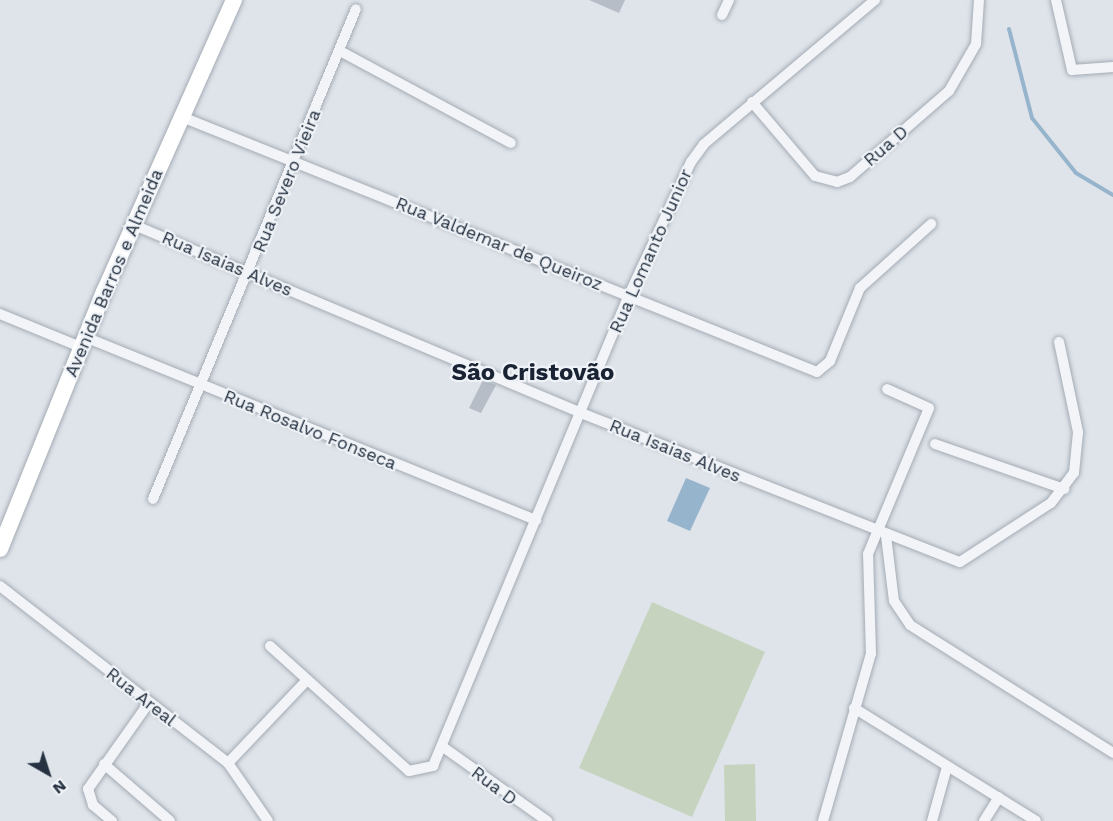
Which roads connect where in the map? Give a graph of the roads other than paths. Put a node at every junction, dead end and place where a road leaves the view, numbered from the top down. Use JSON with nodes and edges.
{"nodes":[{"id":1,"x":234,"y":0,"type":"edge"},
{"id":2,"x":729,"y":0,"type":"edge"},
{"id":3,"x":875,"y":0,"type":"edge"},
{"id":4,"x":979,"y":0,"type":"edge"},
{"id":5,"x":1056,"y":0,"type":"edge"},
{"id":6,"x":356,"y":9,"type":"dead end"},
{"id":7,"x":722,"y":15,"type":"dead end"},
{"id":8,"x":340,"y":51,"type":"junction"},
{"id":9,"x":1113,"y":67,"type":"edge"},
{"id":10,"x":752,"y":102,"type":"junction"},
{"id":11,"x":182,"y":117,"type":"junction"},
{"id":12,"x":511,"y":143,"type":"dead end"},
{"id":13,"x":295,"y":161,"type":"junction"},
{"id":14,"x":931,"y":224,"type":"dead end"},
{"id":15,"x":134,"y":225,"type":"junction"},
{"id":16,"x":249,"y":274,"type":"junction"},
{"id":17,"x":628,"y":297,"type":"junction"},
{"id":18,"x":0,"y":314,"type":"edge"},
{"id":19,"x":83,"y":342,"type":"junction"},
{"id":20,"x":1059,"y":342,"type":"dead end"},
{"id":21,"x":200,"y":386,"type":"junction"},
{"id":22,"x":887,"y":389,"type":"dead end"},
{"id":23,"x":581,"y":413,"type":"junction"},
{"id":24,"x":935,"y":444,"type":"dead end"},
{"id":25,"x":1064,"y":489,"type":"junction"},
{"id":26,"x":153,"y":499,"type":"dead end"},
{"id":27,"x":537,"y":520,"type":"junction"},
{"id":28,"x":874,"y":532,"type":"junction"},
{"id":29,"x":886,"y":536,"type":"junction"},
{"id":30,"x":0,"y":549,"type":"edge"},
{"id":31,"x":0,"y":586,"type":"edge"},
{"id":32,"x":270,"y":646,"type":"dead end"},
{"id":33,"x":307,"y":680,"type":"junction"},
{"id":34,"x":148,"y":704,"type":"junction"},
{"id":35,"x":854,"y":708,"type":"junction"},
{"id":36,"x":443,"y":747,"type":"junction"},
{"id":37,"x":1113,"y":753,"type":"edge"},
{"id":38,"x":228,"y":763,"type":"junction"},
{"id":39,"x":104,"y":764,"type":"junction"},
{"id":40,"x":947,"y":767,"type":"junction"},
{"id":41,"x":999,"y":797,"type":"junction"},
{"id":42,"x":112,"y":821,"type":"edge"},
{"id":43,"x":170,"y":821,"type":"edge"},
{"id":44,"x":268,"y":821,"type":"edge"},
{"id":45,"x":548,"y":821,"type":"edge"},
{"id":46,"x":823,"y":821,"type":"edge"},
{"id":47,"x":932,"y":821,"type":"edge"},
{"id":48,"x":984,"y":821,"type":"edge"},
{"id":49,"x":1036,"y":821,"type":"edge"}],
"edges":[{"from":1,"to":11,"type":"street","name":"Avenida Barros e Almeida"},
{"from":2,"to":7,"type":"street"},
{"from":3,"to":10,"type":"street","name":"Rua Lomanto Junior"},
{"from":4,"to":10,"type":"street","name":"Rua D"},
{"from":5,"to":9,"type":"street"},
{"from":6,"to":8,"type":"street","name":"Rua Severo Vieira"},
{"from":8,"to":12,"type":"street"},
{"from":8,"to":13,"type":"street","name":"Rua Severo Vieira"},
{"from":10,"to":17,"type":"street","name":"Rua Lomanto Junior"},
{"from":11,"to":13,"type":"street","name":"Rua Valdemar de Queiroz"},
{"from":11,"to":15,"type":"street","name":"Avenida Barros e Almeida"},
{"from":13,"to":16,"type":"street","name":"Rua Severo Vieira"},
{"from":13,"to":17,"type":"street","name":"Rua Valdemar de Queiroz"},
{"from":14,"to":17,"type":"street","name":"Rua Valdemar de Queiroz"},
{"from":15,"to":16,"type":"street","name":"Rua Isaias Alves"},
{"from":15,"to":19,"type":"street","name":"Avenida Barros e Almeida"},
{"from":16,"to":21,"type":"street","name":"Rua Severo Vieira"},
{"from":16,"to":23,"type":"street","name":"Rua Isaias Alves"},
{"from":17,"to":23,"type":"street","name":"Rua Lomanto Junior"},
{"from":18,"to":19,"type":"street","name":"Rua Rosalvo Fonseca"},
{"from":19,"to":21,"type":"street","name":"Rua Rosalvo Fonseca"},
{"from":19,"to":30,"type":"street","name":"Avenida Barros e Almeida"},
{"from":20,"to":25,"type":"street"},
{"from":21,"to":26,"type":"street","name":"Rua Severo Vieira"},
{"from":21,"to":27,"type":"street","name":"Rua Rosalvo Fonseca"},
{"from":22,"to":28,"type":"street"},
{"from":23,"to":27,"type":"street","name":"Rua Lomanto Junior"},
{"from":23,"to":28,"type":"street","name":"Rua Isaias Alves"},
{"from":24,"to":25,"type":"street"},
{"from":25,"to":29,"type":"street","name":"Rua Isaias Alves"},
{"from":27,"to":36,"type":"street","name":"Rua Lomanto Junior"},
{"from":28,"to":29,"type":"street","name":"Rua Isaias Alves"},
{"from":28,"to":35,"type":"street"},
{"from":29,"to":37,"type":"street"},
{"from":31,"to":34,"type":"street","name":"Rua Areal"},
{"from":32,"to":33,"type":"street"},
{"from":33,"to":36,"type":"street","name":"Rua Lomanto Junior"},
{"from":33,"to":38,"type":"street"},
{"from":34,"to":38,"type":"street","name":"Rua Areal"},
{"from":34,"to":39,"type":"street"},
{"from":35,"to":40,"type":"street"},
{"from":35,"to":46,"type":"street"},
{"from":36,"to":45,"type":"street","name":"Rua D"},
{"from":38,"to":44,"type":"street","name":"Rua Areal"},
{"from":39,"to":42,"type":"street"},
{"from":39,"to":43,"type":"street"},
{"from":40,"to":41,"type":"street"},
{"from":40,"to":47,"type":"street"},
{"from":41,"to":48,"type":"street"},
{"from":41,"to":49,"type":"street"}]}
